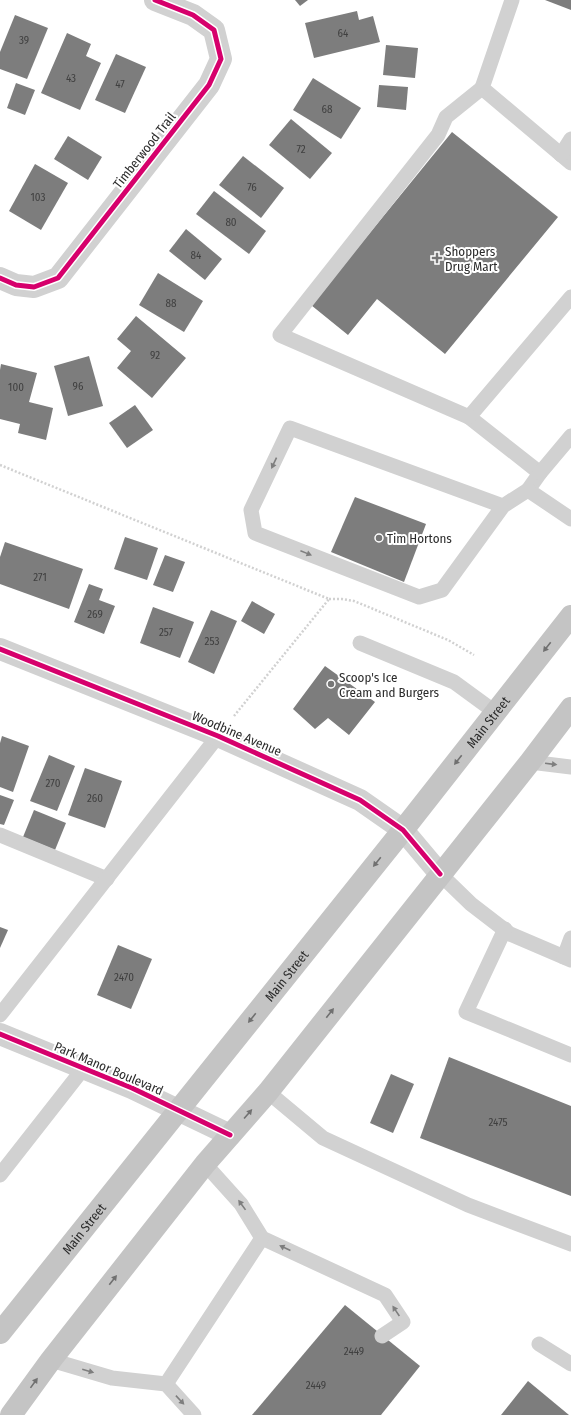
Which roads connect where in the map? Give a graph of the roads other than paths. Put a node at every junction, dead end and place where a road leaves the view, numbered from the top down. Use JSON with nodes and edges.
{"nodes":[{"id":1,"x":156,"y":0,"type":"edge"},
{"id":2,"x":512,"y":0,"type":"edge"},
{"id":3,"x":482,"y":88,"type":"junction"},
{"id":4,"x":571,"y":139,"type":"edge"},
{"id":5,"x":566,"y":159,"type":"edge"},
{"id":6,"x":0,"y":278,"type":"edge"},
{"id":7,"x":571,"y":297,"type":"edge"},
{"id":8,"x":469,"y":417,"type":"junction"},
{"id":9,"x":571,"y":436,"type":"edge"},
{"id":10,"x":540,"y":473,"type":"junction"},
{"id":11,"x":528,"y":490,"type":"junction"},
{"id":12,"x":503,"y":506,"type":"junction"},
{"id":13,"x":571,"y":519,"type":"edge"},
{"id":14,"x":571,"y":616,"type":"edge"},
{"id":15,"x":360,"y":643,"type":"dead end"},
{"id":16,"x":0,"y":649,"type":"edge"},
{"id":17,"x":571,"y":708,"type":"edge"},
{"id":18,"x":495,"y":712,"type":"junction"},
{"id":19,"x":218,"y":736,"type":"junction"},
{"id":20,"x":530,"y":762,"type":"junction"},
{"id":21,"x":571,"y":767,"type":"edge"},
{"id":22,"x":403,"y":830,"type":"junction"},
{"id":23,"x":0,"y":835,"type":"edge"},
{"id":24,"x":440,"y":874,"type":"junction"},
{"id":25,"x":107,"y":878,"type":"junction"},
{"id":26,"x":505,"y":929,"type":"junction"},
{"id":27,"x":571,"y":938,"type":"edge"},
{"id":28,"x":567,"y":958,"type":"edge"},
{"id":29,"x":0,"y":1015,"type":"edge"},
{"id":30,"x":0,"y":1034,"type":"edge"},
{"id":31,"x":571,"y":1055,"type":"edge"},
{"id":32,"x":83,"y":1069,"type":"junction"},
{"id":33,"x":268,"y":1092,"type":"junction"},
{"id":34,"x":178,"y":1110,"type":"junction"},
{"id":35,"x":230,"y":1135,"type":"junction"},
{"id":36,"x":205,"y":1164,"type":"junction"},
{"id":37,"x":0,"y":1175,"type":"edge"},
{"id":38,"x":262,"y":1238,"type":"junction"},
{"id":39,"x":571,"y":1244,"type":"edge"},
{"id":40,"x":0,"y":1333,"type":"edge"},
{"id":41,"x":382,"y":1336,"type":"dead end"},
{"id":42,"x":539,"y":1344,"type":"dead end"},
{"id":43,"x":51,"y":1360,"type":"junction"},
{"id":44,"x":571,"y":1364,"type":"edge"},
{"id":45,"x":166,"y":1384,"type":"junction"},
{"id":46,"x":11,"y":1415,"type":"edge"},
{"id":47,"x":194,"y":1415,"type":"edge"}],
"edges":[{"from":1,"to":6,"type":"street","name":"Timberwood Trail"},
{"from":2,"to":3,"type":"lane"},
{"from":3,"to":5,"type":"lane"},
{"from":3,"to":8,"type":"lane"},
{"from":4,"to":5,"type":"lane"},
{"from":7,"to":8,"type":"lane"},
{"from":8,"to":10,"type":"lane"},
{"from":9,"to":10,"type":"lane"},
{"from":10,"to":11,"type":"lane"},
{"from":11,"to":12,"type":"lane"},
{"from":11,"to":13,"type":"lane"},
{"from":12,"to":12,"type":"lane","one_way":true},
{"from":14,"to":18,"type":"main road","name":"Main Street","one_way":true},
{"from":15,"to":18,"type":"lane"},
{"from":16,"to":19,"type":"street","name":"Woodbine Avenue"},
{"from":17,"to":20,"type":"main road"},
{"from":18,"to":22,"type":"main road","name":"Main Street","one_way":true},
{"from":19,"to":22,"type":"street","name":"Woodbine Avenue"},
{"from":19,"to":25,"type":"lane"},
{"from":20,"to":21,"type":"lane","one_way":true},
{"from":20,"to":24,"type":"main road"},
{"from":22,"to":24,"type":"street","name":"Woodbine Avenue"},
{"from":22,"to":34,"type":"main road","name":"Main Street","one_way":true},
{"from":23,"to":25,"type":"lane"},
{"from":24,"to":26,"type":"lane"},
{"from":33,"to":24,"type":"main road","one_way":true},
{"from":25,"to":29,"type":"lane"},
{"from":26,"to":28,"type":"lane"},
{"from":26,"to":31,"type":"lane"},
{"from":27,"to":28,"type":"lane"},
{"from":30,"to":32,"type":"street","name":"Park Manor Boulevard"},
{"from":32,"to":34,"type":"street","name":"Park Manor Boulevard"},
{"from":32,"to":37,"type":"lane"},
{"from":35,"to":33,"type":"main road","one_way":true},
{"from":33,"to":39,"type":"lane"},
{"from":34,"to":35,"type":"street","name":"Park Manor Boulevard"},
{"from":34,"to":40,"type":"main road","name":"Main Street"},
{"from":35,"to":36,"type":"main road"},
{"from":38,"to":36,"type":"lane","one_way":true},
{"from":43,"to":36,"type":"main road","one_way":true},
{"from":41,"to":38,"type":"lane","one_way":true},
{"from":38,"to":45,"type":"lane"},
{"from":42,"to":44,"type":"lane"},
{"from":43,"to":45,"type":"lane","one_way":true},
{"from":46,"to":43,"type":"main road","one_way":true},
{"from":45,"to":47,"type":"lane","one_way":true}]}
